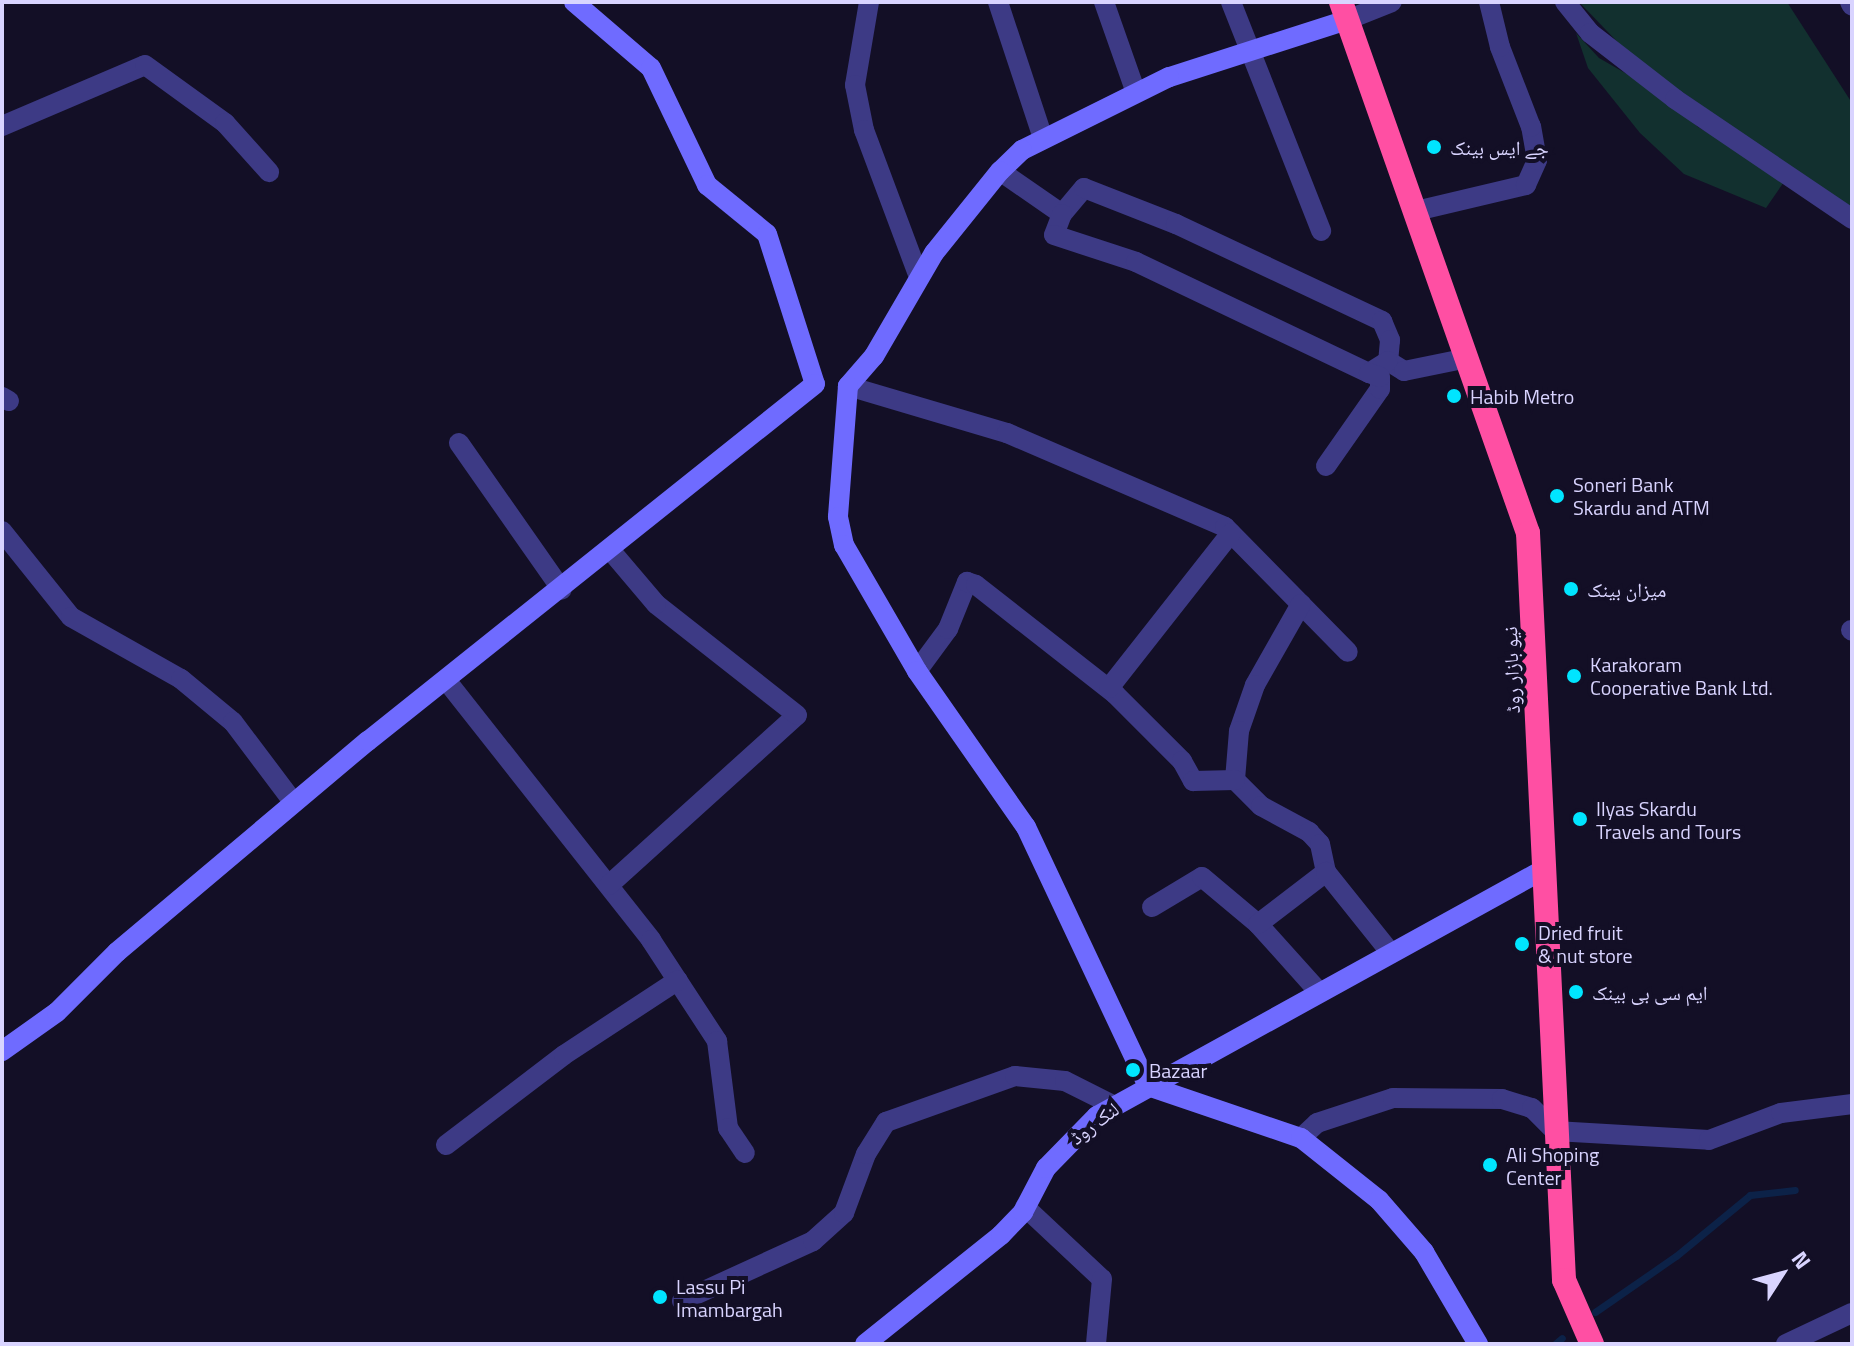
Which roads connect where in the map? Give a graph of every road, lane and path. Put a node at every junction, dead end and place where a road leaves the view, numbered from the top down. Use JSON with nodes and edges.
{"nodes":[{"id":1,"x":574,"y":2,"type":"edge"},
{"id":2,"x":869,"y":2,"type":"edge"},
{"id":3,"x":998,"y":2,"type":"edge"},
{"id":4,"x":1104,"y":2,"type":"edge"},
{"id":5,"x":1231,"y":2,"type":"edge"},
{"id":6,"x":1392,"y":2,"type":"edge"},
{"id":7,"x":1489,"y":2,"type":"edge"},
{"id":8,"x":1565,"y":2,"type":"edge"},
{"id":9,"x":1344,"y":11,"type":"edge"},
{"id":10,"x":1250,"y":54,"type":"junction"},
{"id":11,"x":1136,"y":93,"type":"junction"},
{"id":12,"x":2,"y":126,"type":"edge"},
{"id":13,"x":1043,"y":138,"type":"junction"},
{"id":14,"x":1000,"y":171,"type":"junction"},
{"id":15,"x":269,"y":172,"type":"dead end"},
{"id":16,"x":1416,"y":211,"type":"junction"},
{"id":17,"x":1062,"y":214,"type":"junction"},
{"id":18,"x":1852,"y":219,"type":"edge"},
{"id":19,"x":1321,"y":231,"type":"dead end"},
{"id":20,"x":919,"y":277,"type":"junction"},
{"id":21,"x":1468,"y":358,"type":"junction"},
{"id":22,"x":1388,"y":361,"type":"junction"},
{"id":23,"x":1369,"y":373,"type":"junction"},
{"id":24,"x":815,"y":384,"type":"junction"},
{"id":25,"x":848,"y":386,"type":"junction"},
{"id":26,"x":459,"y":443,"type":"dead end"},
{"id":27,"x":1326,"y":466,"type":"dead end"},
{"id":28,"x":2,"y":531,"type":"edge"},
{"id":29,"x":1231,"y":533,"type":"junction"},
{"id":30,"x":611,"y":551,"type":"junction"},
{"id":31,"x":562,"y":590,"type":"junction"},
{"id":32,"x":1301,"y":604,"type":"junction"},
{"id":33,"x":1348,"y":652,"type":"dead end"},
{"id":34,"x":917,"y":671,"type":"junction"},
{"id":35,"x":446,"y":680,"type":"junction"},
{"id":36,"x":1109,"y":688,"type":"junction"},
{"id":37,"x":1235,"y":780,"type":"junction"},
{"id":38,"x":294,"y":803,"type":"junction"},
{"id":39,"x":1541,"y":871,"type":"junction"},
{"id":40,"x":1326,"y":872,"type":"junction"},
{"id":41,"x":609,"y":885,"type":"junction"},
{"id":42,"x":1152,"y":907,"type":"dead end"},
{"id":43,"x":1258,"y":924,"type":"junction"},
{"id":44,"x":1391,"y":953,"type":"junction"},
{"id":45,"x":678,"y":980,"type":"junction"},
{"id":46,"x":1319,"y":992,"type":"junction"},
{"id":47,"x":2,"y":1051,"type":"edge"},
{"id":48,"x":1148,"y":1086,"type":"junction"},
{"id":49,"x":1852,"y":1104,"type":"edge"},
{"id":50,"x":1115,"y":1106,"type":"junction"},
{"id":51,"x":1555,"y":1131,"type":"junction"},
{"id":52,"x":1301,"y":1138,"type":"junction"},
{"id":53,"x":446,"y":1145,"type":"dead end"},
{"id":54,"x":745,"y":1153,"type":"dead end"},
{"id":55,"x":1025,"y":1207,"type":"junction"},
{"id":56,"x":682,"y":1301,"type":"dead end"},
{"id":57,"x":1852,"y":1313,"type":"edge"},
{"id":58,"x":865,"y":1344,"type":"edge"},
{"id":59,"x":1096,"y":1344,"type":"edge"},
{"id":60,"x":1478,"y":1344,"type":"edge"},
{"id":61,"x":1592,"y":1344,"type":"edge"},
{"id":62,"x":1786,"y":1344,"type":"edge"}],
"edges":[{"from":1,"to":24,"type":"main road"},
{"from":2,"to":20,"type":"street"},
{"from":3,"to":13,"type":"street"},
{"from":4,"to":11,"type":"street"},
{"from":5,"to":10,"type":"street"},
{"from":6,"to":9,"type":"street"},
{"from":7,"to":16,"type":"street"},
{"from":8,"to":18,"type":"street"},
{"from":9,"to":10,"type":"main road"},
{"from":9,"to":16,"type":"highway","name":"نیو بازار روڈ"},
{"from":10,"to":11,"type":"main road"},
{"from":10,"to":19,"type":"street"},
{"from":11,"to":13,"type":"main road"},
{"from":12,"to":15,"type":"street"},
{"from":13,"to":14,"type":"main road"},
{"from":14,"to":17,"type":"street"},
{"from":14,"to":20,"type":"main road"},
{"from":16,"to":21,"type":"highway","name":"نیو بازار روڈ"},
{"from":17,"to":22,"type":"street"},
{"from":17,"to":23,"type":"street"},
{"from":20,"to":25,"type":"main road"},
{"from":21,"to":22,"type":"street"},
{"from":21,"to":39,"type":"highway","name":"نیو بازار روڈ"},
{"from":22,"to":23,"type":"street"},
{"from":23,"to":27,"type":"street"},
{"from":24,"to":25,"type":"main road"},
{"from":24,"to":30,"type":"main road"},
{"from":25,"to":29,"type":"street"},
{"from":25,"to":34,"type":"main road"},
{"from":26,"to":31,"type":"street"},
{"from":28,"to":38,"type":"street"},
{"from":29,"to":32,"type":"street"},
{"from":29,"to":36,"type":"street"},
{"from":30,"to":31,"type":"main road"},
{"from":30,"to":41,"type":"street"},
{"from":31,"to":35,"type":"main road"},
{"from":32,"to":33,"type":"street"},
{"from":32,"to":37,"type":"street"},
{"from":34,"to":36,"type":"street"},
{"from":34,"to":48,"type":"main road"},
{"from":35,"to":38,"type":"main road"},
{"from":35,"to":41,"type":"street"},
{"from":36,"to":37,"type":"street"},
{"from":37,"to":40,"type":"street"},
{"from":38,"to":47,"type":"main road"},
{"from":39,"to":44,"type":"main road","name":"لنک روڈ"},
{"from":39,"to":51,"type":"highway","name":"نیو بازار روڈ"},
{"from":40,"to":43,"type":"street"},
{"from":40,"to":44,"type":"street"},
{"from":41,"to":45,"type":"street"},
{"from":42,"to":43,"type":"street"},
{"from":43,"to":46,"type":"street"},
{"from":44,"to":46,"type":"main road","name":"لنک روڈ"},
{"from":45,"to":53,"type":"street"},
{"from":45,"to":54,"type":"street"},
{"from":46,"to":48,"type":"main road","name":"لنک روڈ"},
{"from":48,"to":50,"type":"main road","name":"لنک روڈ"},
{"from":48,"to":52,"type":"main road"},
{"from":49,"to":51,"type":"street"},
{"from":50,"to":55,"type":"main road","name":"لنک روڈ"},
{"from":50,"to":56,"type":"street"},
{"from":51,"to":52,"type":"street"},
{"from":51,"to":61,"type":"highway","name":"نیو بازار روڈ"},
{"from":52,"to":60,"type":"main road"},
{"from":55,"to":58,"type":"main road","name":"لنک روڈ"},
{"from":55,"to":59,"type":"street"},
{"from":57,"to":62,"type":"street"}]}
